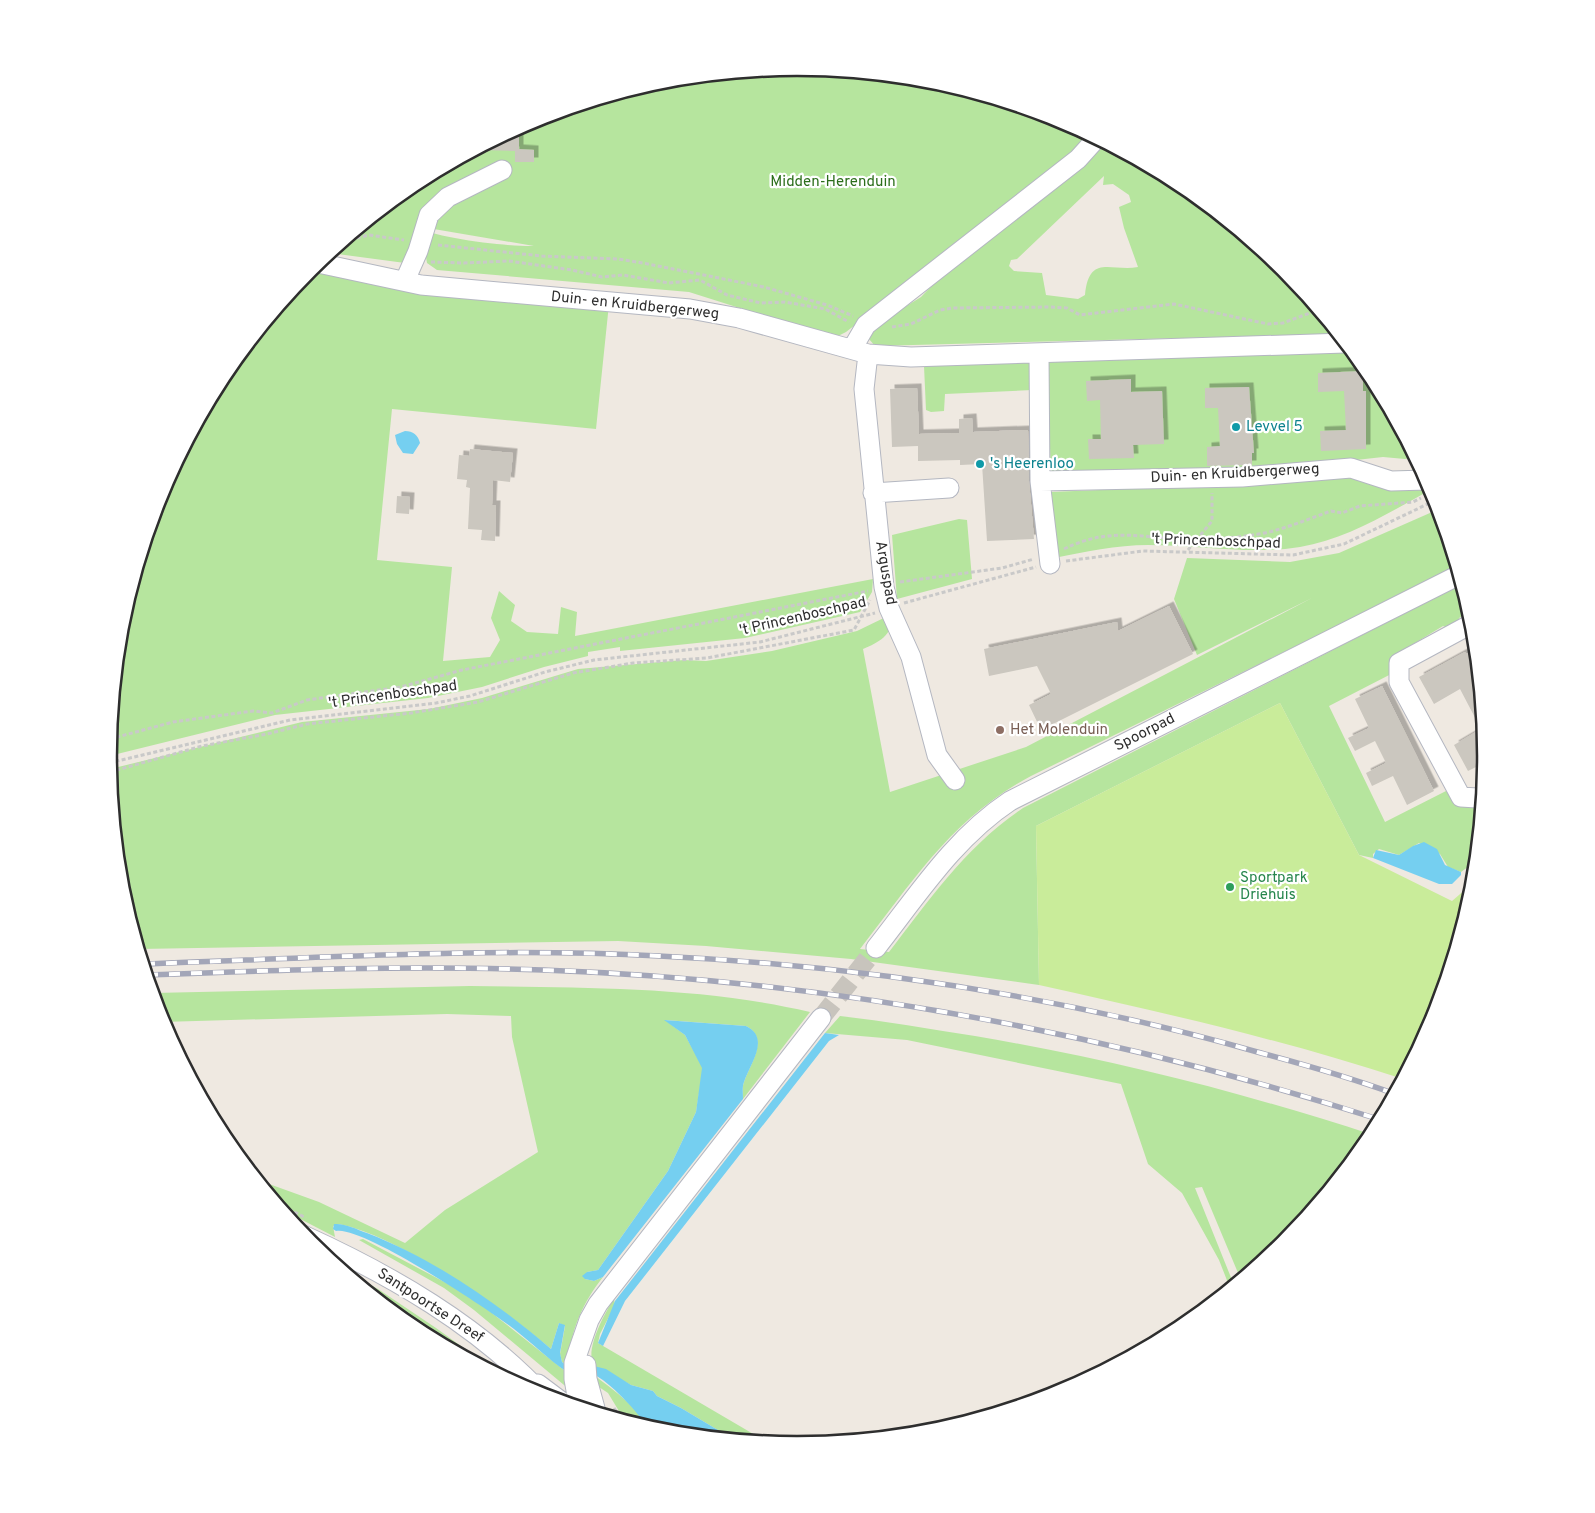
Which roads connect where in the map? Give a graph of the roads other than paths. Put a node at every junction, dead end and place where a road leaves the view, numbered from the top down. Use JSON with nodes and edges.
{"nodes":[{"id":1,"x":1092,"y":143,"type":"edge"},
{"id":2,"x":502,"y":170,"type":"dead end"},
{"id":3,"x":327,"y":265,"type":"edge"},
{"id":4,"x":410,"y":269,"type":"road end"},
{"id":5,"x":1338,"y":343,"type":"edge"},
{"id":6,"x":860,"y":351,"type":"junction"},
{"id":7,"x":1039,"y":355,"type":"junction"},
{"id":8,"x":1040,"y":481,"type":"junction"},
{"id":9,"x":1422,"y":487,"type":"edge"},
{"id":10,"x":949,"y":488,"type":"dead end"},
{"id":11,"x":873,"y":493,"type":"junction"},
{"id":12,"x":1050,"y":559,"type":"road end"},
{"id":13,"x":1454,"y":577,"type":"edge"},
{"id":14,"x":1465,"y":627,"type":"edge"},
{"id":15,"x":955,"y":780,"type":"dead end"},
{"id":16,"x":1476,"y":798,"type":"edge"},
{"id":17,"x":876,"y":948,"type":"tunnel mouth"},
{"id":18,"x":822,"y":1018,"type":"tunnel mouth"},
{"id":19,"x":324,"y":1245,"type":"edge"},
{"id":20,"x":580,"y":1371,"type":"junction"},
{"id":21,"x":524,"y":1375,"type":"junction"},
{"id":22,"x":531,"y":1382,"type":"edge"},
{"id":23,"x":539,"y":1386,"type":"edge"},
{"id":24,"x":579,"y":1401,"type":"edge"},
{"id":25,"x":593,"y":1405,"type":"edge"}],
"edges":[{"from":1,"to":6,"type":"street"},
{"from":2,"to":4,"type":"street"},
{"from":3,"to":6,"type":"street","name":"Duin- en Kruidbergerweg"},
{"from":5,"to":7,"type":"street","name":"Duin- en Kruidbergerweg"},
{"from":6,"to":7,"type":"street","name":"Duin- en Kruidbergerweg"},
{"from":6,"to":11,"type":"street","name":"Arguspad"},
{"from":7,"to":8,"type":"street"},
{"from":8,"to":9,"type":"street","name":"Duin- en Kruidbergerweg"},
{"from":8,"to":12,"type":"street"},
{"from":10,"to":11,"type":"street"},
{"from":11,"to":15,"type":"street","name":"Arguspad"},
{"from":13,"to":17,"type":"street","name":"Spoorpad"},
{"from":14,"to":16,"type":"street"},
{"from":18,"to":20,"type":"street"},
{"from":19,"to":21,"type":"street","name":"Santpoortse Dreef"},
{"from":20,"to":24,"type":"street"},
{"from":20,"to":25,"type":"street"},
{"from":21,"to":22,"type":"street","name":"Santpoortse Dreef"},
{"from":21,"to":23,"type":"street","name":"Santpoortse Dreef"}]}
